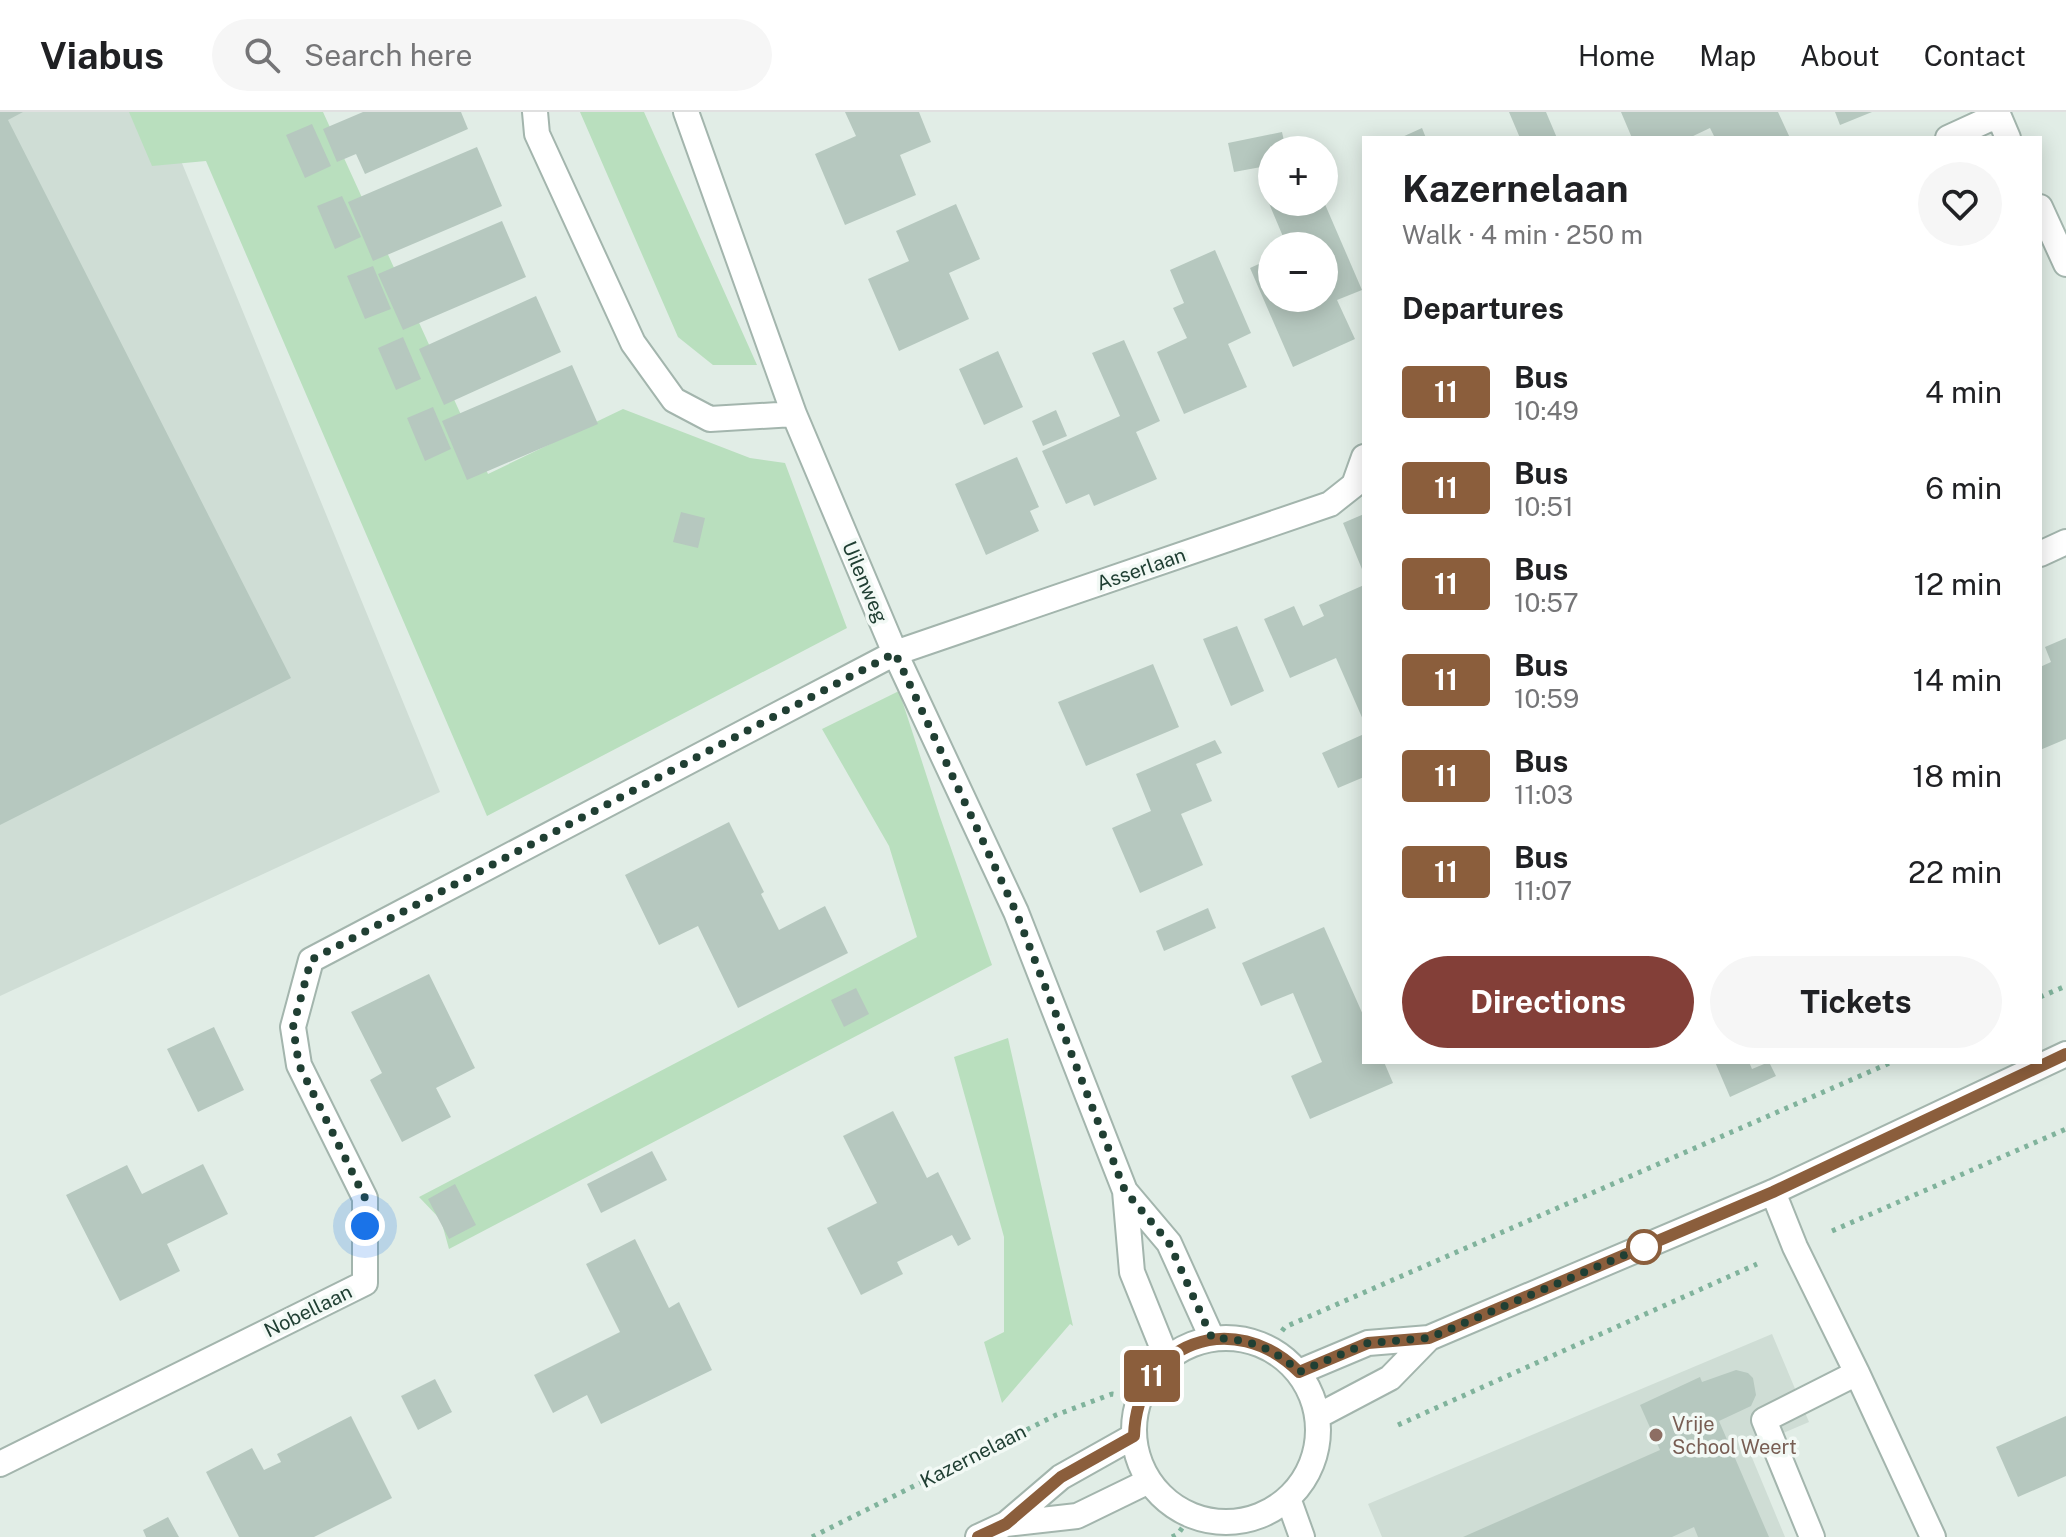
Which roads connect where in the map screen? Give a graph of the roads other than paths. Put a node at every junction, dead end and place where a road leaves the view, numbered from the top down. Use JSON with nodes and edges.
{"nodes":[{"id":1,"x":535,"y":112,"type":"edge"},
{"id":2,"x":686,"y":112,"type":"edge"},
{"id":3,"x":1997,"y":114,"type":"edge"},
{"id":4,"x":1952,"y":136,"type":"edge"},
{"id":5,"x":2007,"y":136,"type":"edge"},
{"id":6,"x":2042,"y":211,"type":"edge"},
{"id":7,"x":2065,"y":259,"type":"edge"},
{"id":8,"x":794,"y":414,"type":"junction"},
{"id":9,"x":1362,"y":463,"type":"edge"},
{"id":10,"x":2066,"y":542,"type":"edge"},
{"id":11,"x":2042,"y":553,"type":"edge"},
{"id":12,"x":895,"y":653,"type":"junction"},
{"id":13,"x":2066,"y":1054,"type":"edge"},
{"id":14,"x":1125,"y":1191,"type":"junction"},
{"id":15,"x":1773,"y":1192,"type":"junction"},
{"id":16,"x":1212,"y":1338,"type":"junction"},
{"id":17,"x":1429,"y":1338,"type":"junction"},
{"id":18,"x":1167,"y":1359,"type":"junction"},
{"id":19,"x":1299,"y":1372,"type":"junction"},
{"id":20,"x":1857,"y":1373,"type":"junction"},
{"id":21,"x":1318,"y":1416,"type":"junction"},
{"id":22,"x":1134,"y":1436,"type":"junction"},
{"id":23,"x":0,"y":1464,"type":"edge"},
{"id":24,"x":1149,"y":1481,"type":"junction"},
{"id":25,"x":1288,"y":1498,"type":"junction"},
{"id":26,"x":1006,"y":1524,"type":"junction"},
{"id":27,"x":1248,"y":1528,"type":"edge"},
{"id":28,"x":978,"y":1537,"type":"edge"},
{"id":29,"x":1302,"y":1537,"type":"edge"},
{"id":30,"x":1812,"y":1537,"type":"edge"},
{"id":31,"x":1933,"y":1537,"type":"edge"}],
"edges":[{"from":1,"to":8,"type":"street"},
{"from":2,"to":8,"type":"street","name":"Uilenweg"},
{"from":3,"to":4,"type":"street"},
{"from":3,"to":5,"type":"street"},
{"from":6,"to":7,"type":"street"},
{"from":8,"to":12,"type":"street","name":"Uilenweg"},
{"from":9,"to":12,"type":"street","name":"Asserlaan"},
{"from":10,"to":11,"type":"street"},
{"from":12,"to":14,"type":"street","name":"Uilenweg"},
{"from":12,"to":23,"type":"street","name":"Nobellaan"},
{"from":13,"to":15,"type":"street"},
{"from":14,"to":16,"type":"street","name":"Uilenweg"},
{"from":14,"to":18,"type":"street","name":"Uilenweg"},
{"from":15,"to":17,"type":"street"},
{"from":15,"to":20,"type":"street"},
{"from":16,"to":18,"type":"street"},
{"from":16,"to":19,"type":"street"},
{"from":17,"to":19,"type":"street"},
{"from":17,"to":21,"type":"street"},
{"from":18,"to":22,"type":"street"},
{"from":19,"to":21,"type":"street"},
{"from":20,"to":30,"type":"street"},
{"from":20,"to":31,"type":"street"},
{"from":21,"to":25,"type":"street"},
{"from":22,"to":24,"type":"street"},
{"from":22,"to":26,"type":"street"},
{"from":24,"to":26,"type":"street"},
{"from":24,"to":27,"type":"street"},
{"from":25,"to":27,"type":"street"},
{"from":25,"to":29,"type":"street"},
{"from":26,"to":28,"type":"street"}]}
